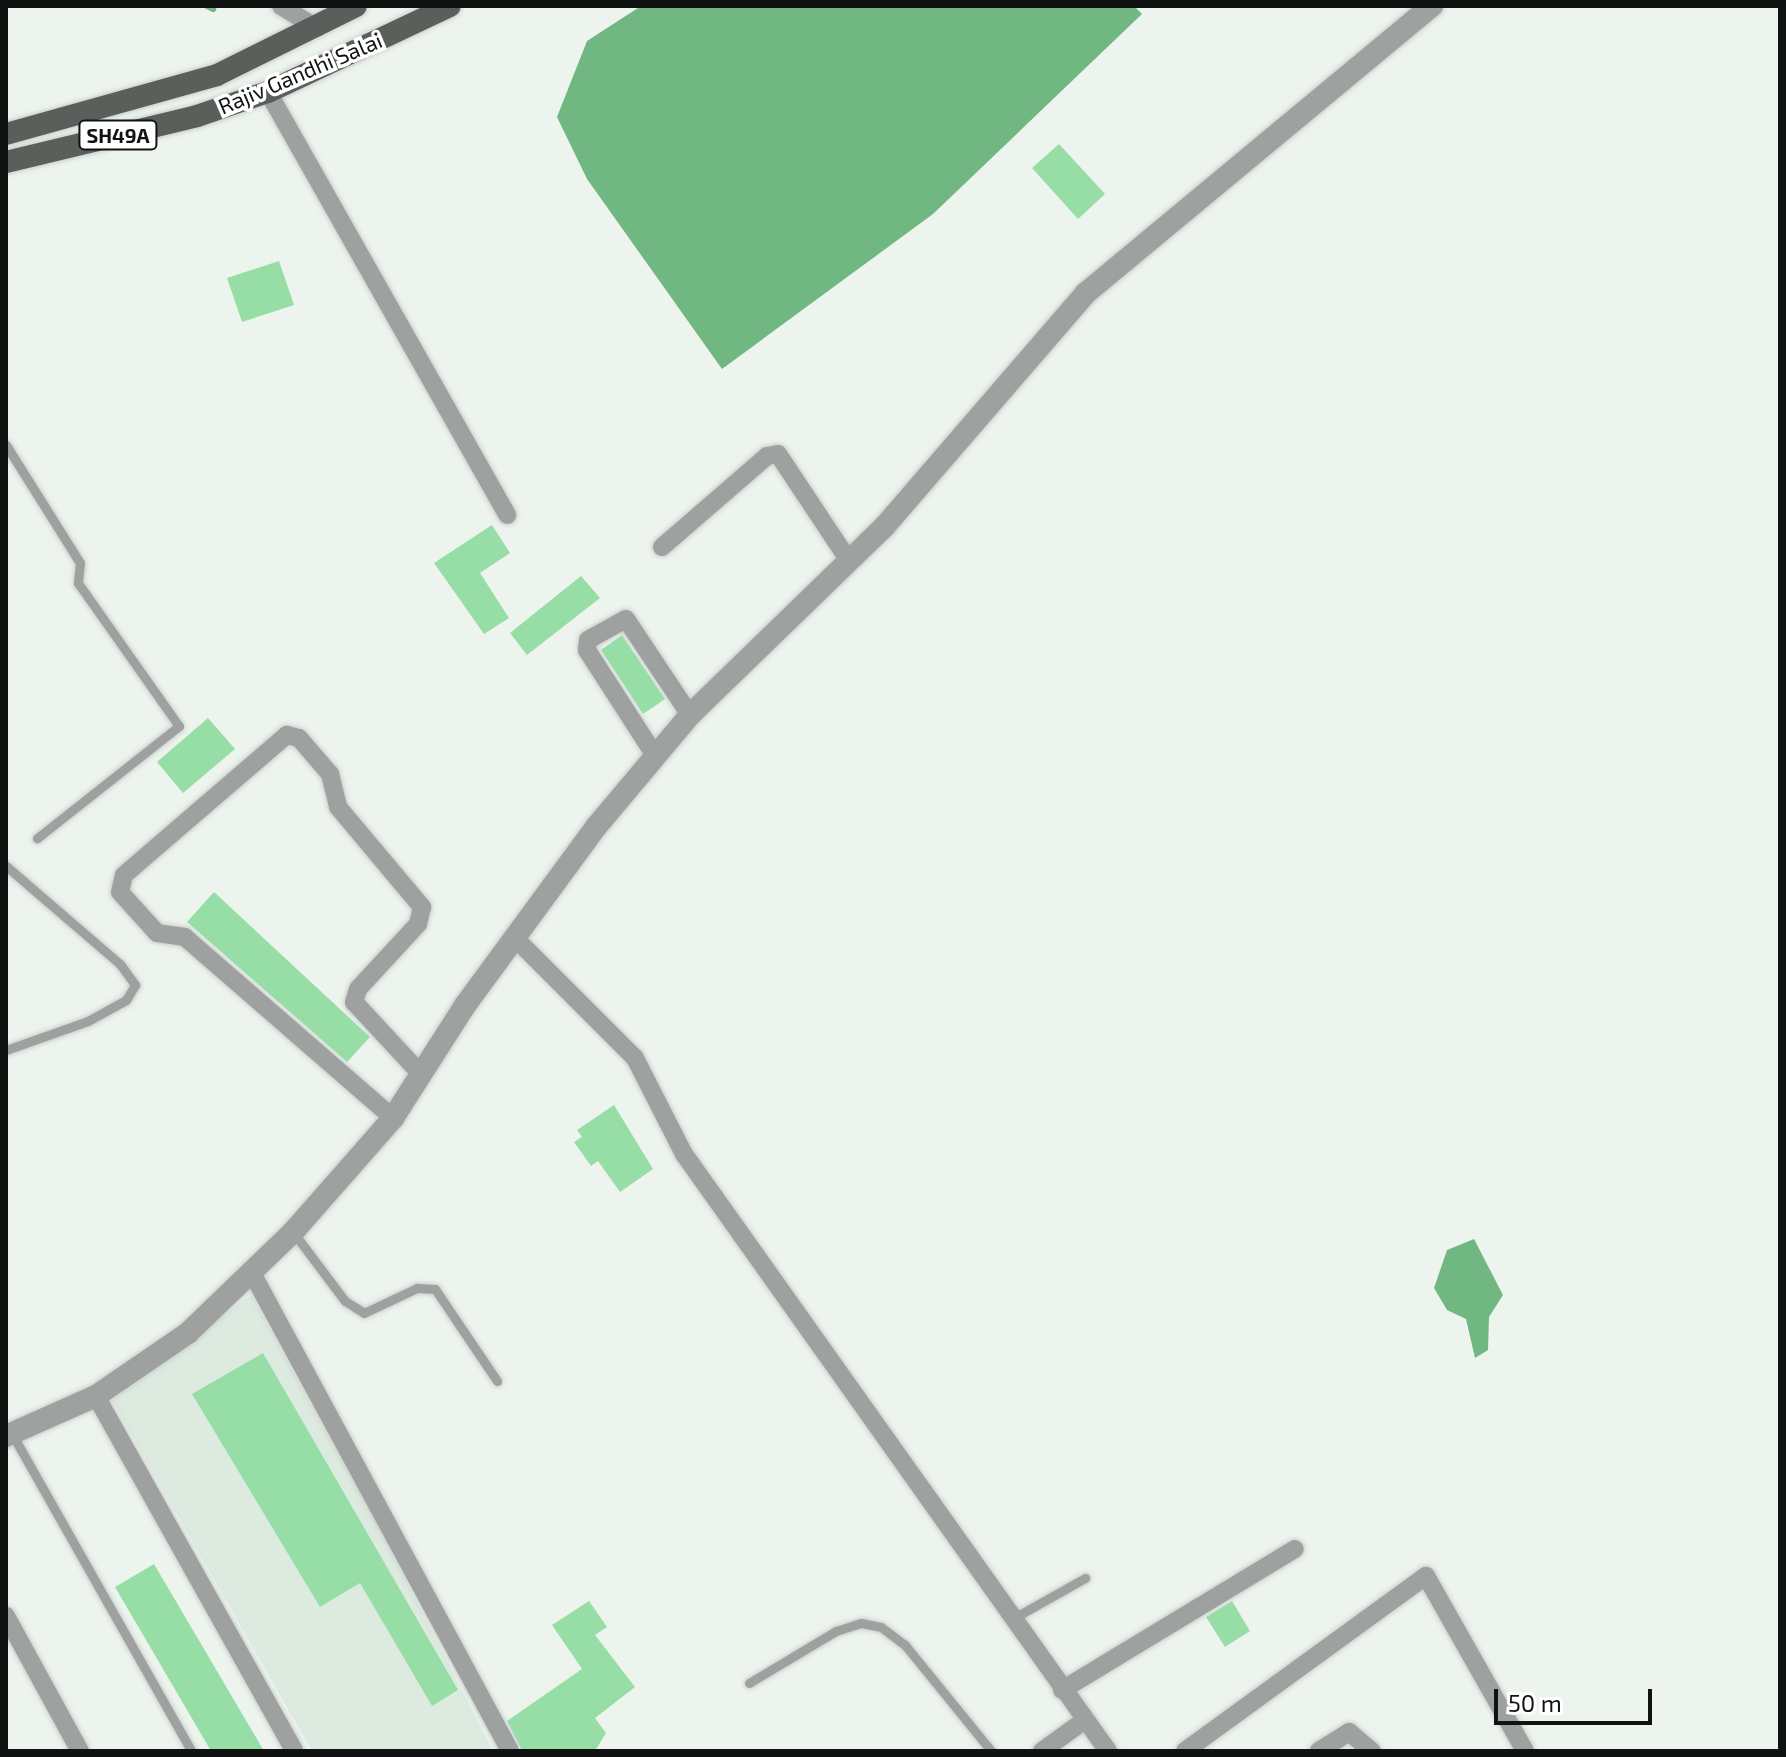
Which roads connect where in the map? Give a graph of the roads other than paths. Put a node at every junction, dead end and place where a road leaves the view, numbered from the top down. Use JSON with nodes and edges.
{"nodes":[{"id":1,"x":281,"y":6,"type":"edge"},
{"id":2,"x":356,"y":6,"type":"edge"},
{"id":3,"x":450,"y":6,"type":"edge"},
{"id":4,"x":1432,"y":6,"type":"edge"},
{"id":5,"x":317,"y":28,"type":"junction"},
{"id":6,"x":260,"y":94,"type":"junction"},
{"id":7,"x":6,"y":134,"type":"edge"},
{"id":8,"x":6,"y":162,"type":"edge"},
{"id":9,"x":6,"y":445,"type":"edge"},
{"id":10,"x":507,"y":515,"type":"dead end"},
{"id":11,"x":662,"y":547,"type":"dead end"},
{"id":12,"x":849,"y":561,"type":"junction"},
{"id":13,"x":690,"y":715,"type":"junction"},
{"id":14,"x":654,"y":754,"type":"junction"},
{"id":15,"x":37,"y":838,"type":"dead end"},
{"id":16,"x":6,"y":866,"type":"edge"},
{"id":17,"x":518,"y":941,"type":"junction"},
{"id":18,"x":6,"y":1050,"type":"edge"},
{"id":19,"x":421,"y":1074,"type":"junction"},
{"id":20,"x":393,"y":1118,"type":"junction"},
{"id":21,"x":293,"y":1232,"type":"junction"},
{"id":22,"x":252,"y":1273,"type":"junction"},
{"id":23,"x":497,"y":1381,"type":"dead end"},
{"id":24,"x":96,"y":1396,"type":"junction"},
{"id":25,"x":9,"y":1435,"type":"edge"},
{"id":26,"x":1295,"y":1549,"type":"dead end"},
{"id":27,"x":1085,"y":1578,"type":"dead end"},
{"id":28,"x":6,"y":1616,"type":"edge"},
{"id":29,"x":1012,"y":1619,"type":"junction"},
{"id":30,"x":749,"y":1683,"type":"dead end"},
{"id":31,"x":1062,"y":1690,"type":"junction"},
{"id":32,"x":1085,"y":1720,"type":"junction"},
{"id":33,"x":80,"y":1751,"type":"edge"},
{"id":34,"x":191,"y":1751,"type":"edge"},
{"id":35,"x":294,"y":1751,"type":"edge"},
{"id":36,"x":510,"y":1751,"type":"edge"},
{"id":37,"x":991,"y":1751,"type":"edge"},
{"id":38,"x":1042,"y":1751,"type":"edge"},
{"id":39,"x":1108,"y":1751,"type":"edge"},
{"id":40,"x":1185,"y":1751,"type":"edge"},
{"id":41,"x":1319,"y":1751,"type":"edge"},
{"id":42,"x":1372,"y":1751,"type":"edge"},
{"id":43,"x":1525,"y":1751,"type":"edge"}],
"edges":[{"from":1,"to":5,"type":"street"},
{"from":2,"to":5,"type":"main road","name":"Rajiv Gandhi Salai","number":"SH49A"},
{"from":3,"to":6,"type":"main road","name":"Rajiv Gandhi Salai","number":"SH49A"},
{"from":4,"to":12,"type":"street"},
{"from":5,"to":7,"type":"main road","name":"Rajiv Gandhi Salai","number":"SH49A"},
{"from":6,"to":8,"type":"main road","name":"Rajiv Gandhi Salai","number":"SH49A"},
{"from":6,"to":10,"type":"street"},
{"from":9,"to":15,"type":"lane"},
{"from":11,"to":12,"type":"street"},
{"from":12,"to":13,"type":"street"},
{"from":13,"to":14,"type":"street"},
{"from":13,"to":14,"type":"street"},
{"from":14,"to":17,"type":"street"},
{"from":16,"to":18,"type":"lane"},
{"from":17,"to":19,"type":"street"},
{"from":17,"to":29,"type":"street"},
{"from":19,"to":20,"type":"street"},
{"from":19,"to":20,"type":"street"},
{"from":20,"to":21,"type":"street"},
{"from":21,"to":22,"type":"street"},
{"from":21,"to":23,"type":"lane"},
{"from":22,"to":24,"type":"street"},
{"from":22,"to":36,"type":"street"},
{"from":24,"to":25,"type":"street"},
{"from":24,"to":35,"type":"street"},
{"from":25,"to":34,"type":"lane"},
{"from":26,"to":31,"type":"street"},
{"from":27,"to":29,"type":"lane"},
{"from":28,"to":33,"type":"street"},
{"from":29,"to":31,"type":"street"},
{"from":30,"to":37,"type":"lane"},
{"from":31,"to":32,"type":"street"},
{"from":32,"to":38,"type":"street"},
{"from":32,"to":39,"type":"street"},
{"from":40,"to":43,"type":"street"},
{"from":41,"to":42,"type":"street"}]}
